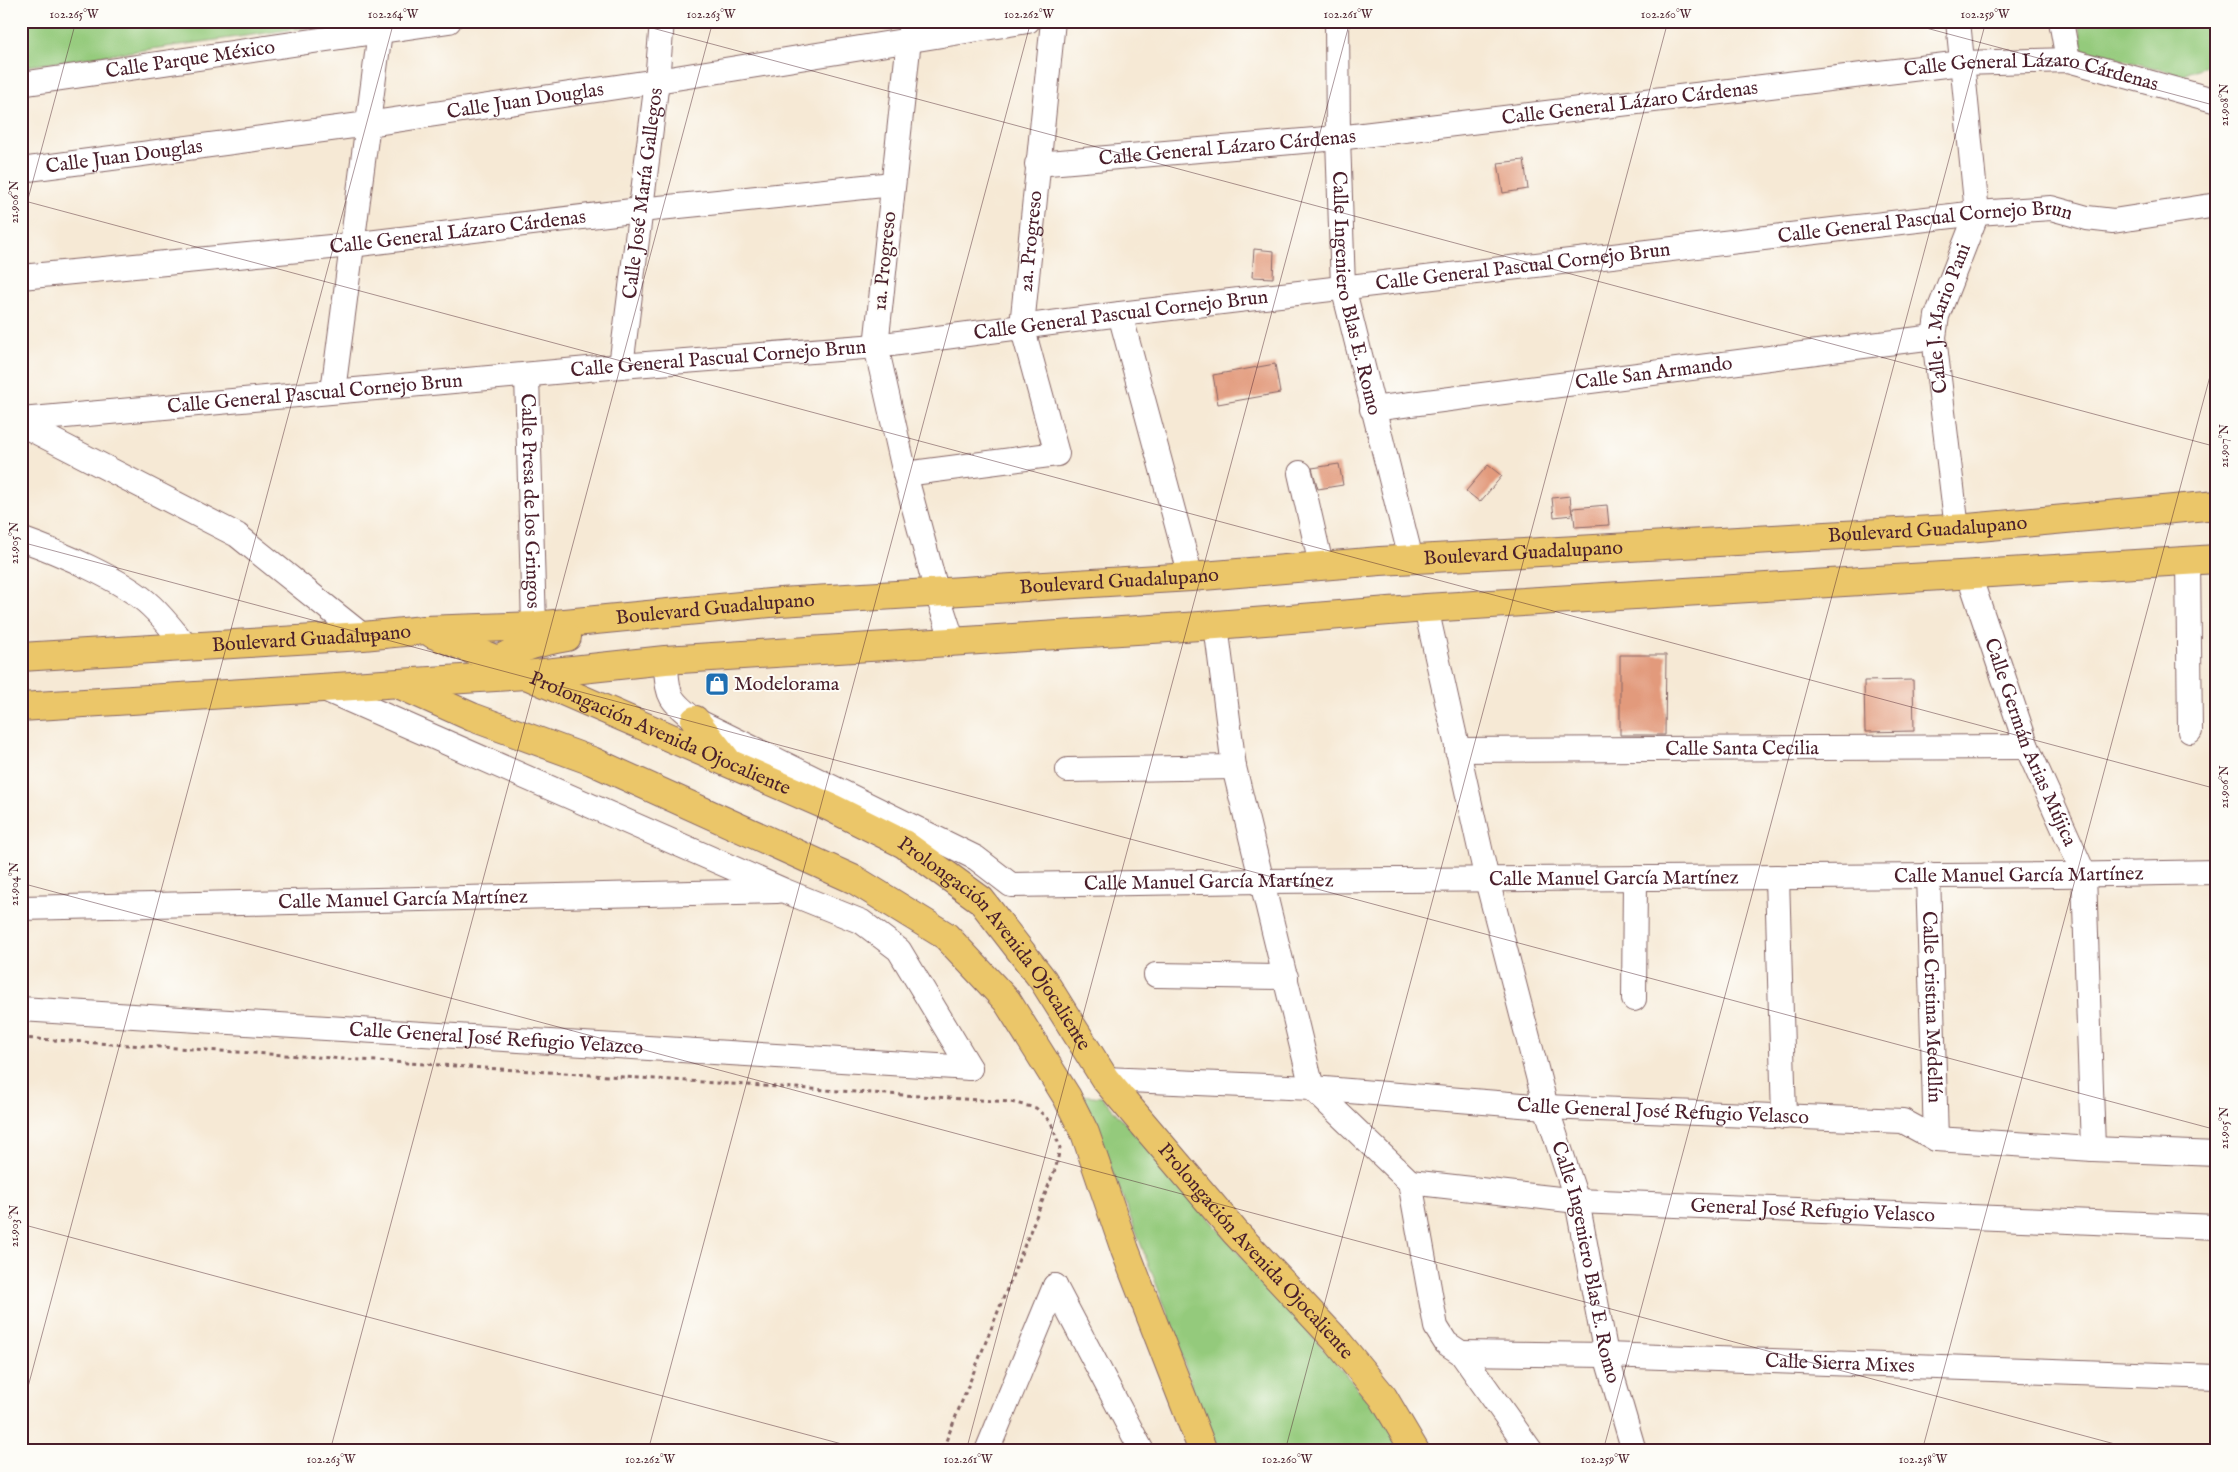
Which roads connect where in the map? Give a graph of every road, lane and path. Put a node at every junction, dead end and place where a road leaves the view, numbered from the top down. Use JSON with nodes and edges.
{"nodes":[{"id":1,"x":450,"y":21,"type":"edge"},
{"id":2,"x":662,"y":21,"type":"edge"},
{"id":3,"x":1028,"y":21,"type":"edge"},
{"id":4,"x":1053,"y":21,"type":"edge"},
{"id":5,"x":1337,"y":21,"type":"edge"},
{"id":6,"x":1958,"y":21,"type":"edge"},
{"id":7,"x":2061,"y":21,"type":"edge"},
{"id":8,"x":380,"y":31,"type":"junction"},
{"id":9,"x":910,"y":31,"type":"edge"},
{"id":10,"x":2068,"y":60,"type":"junction"},
{"id":11,"x":1962,"y":63,"type":"junction"},
{"id":12,"x":657,"y":81,"type":"junction"},
{"id":13,"x":21,"y":84,"type":"edge"},
{"id":14,"x":2217,"y":101,"type":"edge"},
{"id":15,"x":368,"y":124,"type":"junction"},
{"id":16,"x":1338,"y":138,"type":"junction"},
{"id":17,"x":1037,"y":164,"type":"junction"},
{"id":18,"x":21,"y":170,"type":"edge"},
{"id":19,"x":893,"y":184,"type":"junction"},
{"id":20,"x":2217,"y":205,"type":"edge"},
{"id":21,"x":640,"y":210,"type":"junction"},
{"id":22,"x":1977,"y":213,"type":"junction"},
{"id":23,"x":351,"y":245,"type":"junction"},
{"id":24,"x":21,"y":277,"type":"edge"},
{"id":25,"x":1343,"y":287,"type":"junction"},
{"id":26,"x":1120,"y":314,"type":"junction"},
{"id":27,"x":1022,"y":326,"type":"junction"},
{"id":28,"x":1934,"y":337,"type":"junction"},
{"id":29,"x":876,"y":346,"type":"junction"},
{"id":30,"x":621,"y":366,"type":"junction"},
{"id":31,"x":527,"y":376,"type":"junction"},
{"id":32,"x":333,"y":392,"type":"junction"},
{"id":33,"x":1372,"y":409,"type":"junction"},
{"id":34,"x":21,"y":422,"type":"edge"},
{"id":35,"x":1300,"y":473,"type":"dead end"},
{"id":36,"x":904,"y":474,"type":"junction"},
{"id":37,"x":2217,"y":505,"type":"edge"},
{"id":38,"x":1957,"y":529,"type":"junction"},
{"id":39,"x":21,"y":539,"type":"edge"},
{"id":40,"x":1411,"y":559,"type":"junction"},
{"id":41,"x":2217,"y":559,"type":"edge"},
{"id":42,"x":2188,"y":560,"type":"junction"},
{"id":43,"x":1321,"y":565,"type":"junction"},
{"id":44,"x":1969,"y":575,"type":"junction"},
{"id":45,"x":1192,"y":577,"type":"junction"},
{"id":46,"x":937,"y":593,"type":"junction"},
{"id":47,"x":780,"y":602,"type":"junction"},
{"id":48,"x":1426,"y":608,"type":"junction"},
{"id":49,"x":534,"y":626,"type":"junction"},
{"id":50,"x":1216,"y":626,"type":"junction"},
{"id":51,"x":424,"y":630,"type":"junction"},
{"id":52,"x":363,"y":636,"type":"junction"},
{"id":53,"x":953,"y":642,"type":"junction"},
{"id":54,"x":187,"y":647,"type":"junction"},
{"id":55,"x":21,"y":657,"type":"edge"},
{"id":56,"x":497,"y":660,"type":"junction"},
{"id":57,"x":665,"y":660,"type":"junction"},
{"id":58,"x":526,"y":675,"type":"junction"},
{"id":59,"x":474,"y":678,"type":"junction"},
{"id":60,"x":394,"y":683,"type":"junction"},
{"id":61,"x":322,"y":688,"type":"junction"},
{"id":62,"x":21,"y":707,"type":"edge"},
{"id":63,"x":472,"y":717,"type":"junction"},
{"id":64,"x":695,"y":720,"type":"junction"},
{"id":65,"x":2190,"y":731,"type":"dead end"},
{"id":66,"x":2026,"y":747,"type":"junction"},
{"id":67,"x":1457,"y":750,"type":"junction"},
{"id":68,"x":728,"y":762,"type":"junction"},
{"id":69,"x":1234,"y":767,"type":"junction"},
{"id":70,"x":1068,"y":770,"type":"dead end"},
{"id":71,"x":2217,"y":872,"type":"edge"},
{"id":72,"x":2084,"y":874,"type":"junction"},
{"id":73,"x":1928,"y":875,"type":"junction"},
{"id":74,"x":1777,"y":877,"type":"junction"},
{"id":75,"x":1635,"y":878,"type":"junction"},
{"id":76,"x":855,"y":880,"type":"junction"},
{"id":77,"x":1487,"y":880,"type":"junction"},
{"id":78,"x":1263,"y":881,"type":"junction"},
{"id":79,"x":785,"y":891,"type":"junction"},
{"id":80,"x":21,"y":908,"type":"edge"},
{"id":81,"x":836,"y":910,"type":"junction"},
{"id":82,"x":1156,"y":975,"type":"dead end"},
{"id":83,"x":1286,"y":977,"type":"junction"},
{"id":84,"x":1634,"y":999,"type":"dead end"},
{"id":85,"x":21,"y":1009,"type":"edge"},
{"id":86,"x":21,"y":1038,"type":"edge"},
{"id":87,"x":1105,"y":1079,"type":"junction"},
{"id":88,"x":1312,"y":1088,"type":"junction"},
{"id":89,"x":1546,"y":1107,"type":"junction"},
{"id":90,"x":1784,"y":1117,"type":"junction"},
{"id":91,"x":1936,"y":1139,"type":"junction"},
{"id":92,"x":2093,"y":1149,"type":"junction"},
{"id":93,"x":2217,"y":1154,"type":"edge"},
{"id":94,"x":1410,"y":1182,"type":"junction"},
{"id":95,"x":1577,"y":1201,"type":"junction"},
{"id":96,"x":2217,"y":1227,"type":"edge"},
{"id":97,"x":1462,"y":1353,"type":"junction"},
{"id":98,"x":1606,"y":1355,"type":"junction"},
{"id":99,"x":2217,"y":1377,"type":"edge"},
{"id":100,"x":942,"y":1451,"type":"edge"},
{"id":101,"x":987,"y":1451,"type":"edge"},
{"id":102,"x":1142,"y":1451,"type":"edge"},
{"id":103,"x":1203,"y":1451,"type":"edge"},
{"id":104,"x":1414,"y":1451,"type":"edge"},
{"id":105,"x":1531,"y":1451,"type":"edge"},
{"id":106,"x":1634,"y":1451,"type":"edge"}],
"edges":[{"from":1,"to":8,"type":"street","name":"Calle Parque México"},
{"from":2,"to":12,"type":"street","name":"Calle José María Gallegos"},
{"from":3,"to":9,"type":"street","name":"Calle Juan Douglas"},
{"from":4,"to":17,"type":"street","name":"2a. Progreso"},
{"from":5,"to":16,"type":"street","name":"Calle Ingeniero Blas E. Romo"},
{"from":6,"to":11,"type":"street","name":"Calle J. Mario Pani"},
{"from":7,"to":10,"type":"street"},
{"from":8,"to":13,"type":"street","name":"Calle Parque México"},
{"from":8,"to":15,"type":"street"},
{"from":9,"to":12,"type":"street","name":"Calle Juan Douglas"},
{"from":9,"to":19,"type":"street","name":"1a. Progreso"},
{"from":10,"to":11,"type":"street","name":"Calle General Lázaro Cárdenas"},
{"from":10,"to":14,"type":"street","name":"Calle General Lázaro Cárdenas"},
{"from":11,"to":16,"type":"street","name":"Calle General Lázaro Cárdenas"},
{"from":11,"to":22,"type":"street","name":"Calle J. Mario Pani"},
{"from":12,"to":15,"type":"street","name":"Calle Juan Douglas"},
{"from":12,"to":21,"type":"street","name":"Calle José María Gallegos"},
{"from":15,"to":18,"type":"street","name":"Calle Juan Douglas"},
{"from":15,"to":23,"type":"street"},
{"from":16,"to":17,"type":"street","name":"Calle General Lázaro Cárdenas"},
{"from":16,"to":25,"type":"street","name":"Calle Ingeniero Blas E. Romo"},
{"from":17,"to":27,"type":"street","name":"2a. Progreso"},
{"from":19,"to":21,"type":"street","name":"Calle General Lázaro Cárdenas"},
{"from":19,"to":29,"type":"street","name":"1a. Progreso"},
{"from":20,"to":22,"type":"street","name":"Calle General Pascual Cornejo Brun"},
{"from":21,"to":23,"type":"street","name":"Calle General Lázaro Cárdenas"},
{"from":21,"to":30,"type":"street","name":"Calle José María Gallegos"},
{"from":22,"to":25,"type":"street","name":"Calle General Pascual Cornejo Brun"},
{"from":22,"to":28,"type":"street","name":"Calle J. Mario Pani"},
{"from":23,"to":24,"type":"street","name":"Calle General Lázaro Cárdenas"},
{"from":23,"to":32,"type":"street"},
{"from":25,"to":26,"type":"street","name":"Calle General Pascual Cornejo Brun"},
{"from":25,"to":33,"type":"street","name":"Calle Ingeniero Blas E. Romo"},
{"from":26,"to":27,"type":"street","name":"Calle General Pascual Cornejo Brun"},
{"from":26,"to":45,"type":"street"},
{"from":27,"to":29,"type":"street","name":"Calle General Pascual Cornejo Brun"},
{"from":27,"to":36,"type":"street","name":"2a. Progreso"},
{"from":28,"to":33,"type":"street","name":"Calle San Armando"},
{"from":28,"to":38,"type":"street","name":"Calle J. Mario Pani"},
{"from":29,"to":30,"type":"street","name":"Calle General Pascual Cornejo Brun"},
{"from":29,"to":36,"type":"street","name":"1a. Progreso"},
{"from":30,"to":31,"type":"street","name":"Calle General Pascual Cornejo Brun"},
{"from":31,"to":32,"type":"street","name":"Calle General Pascual Cornejo Brun"},
{"from":31,"to":49,"type":"street","name":"Calle Presa de los Gringos"},
{"from":32,"to":34,"type":"street","name":"Calle General Pascual Cornejo Brun"},
{"from":33,"to":40,"type":"street","name":"Calle Ingeniero Blas E. Romo"},
{"from":34,"to":52,"type":"street","name":"Calle General Pascual Cornejo Brun"},
{"from":35,"to":43,"type":"street"},
{"from":36,"to":46,"type":"street","name":"1a. Progreso"},
{"from":37,"to":38,"type":"main road","name":"Boulevard Guadalupano"},
{"from":38,"to":40,"type":"main road","name":"Boulevard Guadalupano"},
{"from":39,"to":54,"type":"street"},
{"from":40,"to":43,"type":"main road","name":"Boulevard Guadalupano"},
{"from":41,"to":42,"type":"main road"},
{"from":42,"to":44,"type":"main road"},
{"from":42,"to":65,"type":"street"},
{"from":43,"to":45,"type":"main road","name":"Boulevard Guadalupano"},
{"from":44,"to":48,"type":"main road"},
{"from":44,"to":66,"type":"street","name":"Calle Germán Arias Mújica"},
{"from":45,"to":46,"type":"main road","name":"Boulevard Guadalupano"},
{"from":46,"to":47,"type":"main road","name":"Boulevard Guadalupano"},
{"from":46,"to":53,"type":"street","name":"1a. Progreso"},
{"from":47,"to":49,"type":"main road","name":"Boulevard Guadalupano"},
{"from":47,"to":56,"type":"main road"},
{"from":48,"to":50,"type":"main road"},
{"from":48,"to":67,"type":"street","name":"Calle Ingeniero Blas E. Romo"},
{"from":49,"to":51,"type":"main road","name":"Boulevard Guadalupano"},
{"from":50,"to":53,"type":"main road"},
{"from":50,"to":69,"type":"street"},
{"from":51,"to":52,"type":"main road","name":"Boulevard Guadalupano"},
{"from":51,"to":56,"type":"main road","name":"Prolongación Avenida Ojocaliente"},
{"from":52,"to":54,"type":"main road","name":"Boulevard Guadalupano"},
{"from":53,"to":57,"type":"main road"},
{"from":54,"to":55,"type":"main road","name":"Boulevard Guadalupano"},
{"from":56,"to":58,"type":"main road","name":"Prolongación Avenida Ojocaliente"},
{"from":56,"to":59,"type":"main road"},
{"from":57,"to":58,"type":"main road"},
{"from":57,"to":64,"type":"street"},
{"from":58,"to":59,"type":"main road"},
{"from":58,"to":68,"type":"main road","name":"Prolongación Avenida Ojocaliente"},
{"from":59,"to":60,"type":"main road"},
{"from":59,"to":63,"type":"main road"},
{"from":60,"to":61,"type":"main road"},
{"from":60,"to":63,"type":"main road","name":"Prolongación Avenida Ojocaliente"},
{"from":61,"to":62,"type":"main road"},
{"from":61,"to":79,"type":"street"},
{"from":63,"to":76,"type":"main road","name":"Prolongación Avenida Ojocaliente"},
{"from":64,"to":68,"type":"main road"},
{"from":64,"to":78,"type":"street","name":"Calle Manuel García Martínez"},
{"from":66,"to":67,"type":"street","name":"Calle Santa Cecilia"},
{"from":66,"to":72,"type":"street","name":"Calle Germán Arias Mújica"},
{"from":67,"to":77,"type":"street","name":"Calle Ingeniero Blas E. Romo"},
{"from":68,"to":87,"type":"main road","name":"Prolongación Avenida Ojocaliente"},
{"from":69,"to":70,"type":"street"},
{"from":69,"to":78,"type":"street"},
{"from":71,"to":72,"type":"street","name":"Calle Manuel García Martínez"},
{"from":72,"to":73,"type":"street","name":"Calle Manuel García Martínez"},
{"from":72,"to":92,"type":"street","name":"Calle Germán Arias Mújica"},
{"from":73,"to":74,"type":"street","name":"Calle Manuel García Martínez"},
{"from":73,"to":91,"type":"street","name":"Calle Cristina Medellín"},
{"from":74,"to":75,"type":"street","name":"Calle Manuel García Martínez"},
{"from":74,"to":90,"type":"street"},
{"from":75,"to":77,"type":"street","name":"Calle Manuel García Martínez"},
{"from":75,"to":84,"type":"street"},
{"from":76,"to":81,"type":"street"},
{"from":76,"to":103,"type":"main road","name":"Prolongación Avenida Ojocaliente"},
{"from":77,"to":78,"type":"street","name":"Calle Manuel García Martínez"},
{"from":77,"to":89,"type":"street","name":"Calle Ingeniero Blas E. Romo"},
{"from":78,"to":83,"type":"street"},
{"from":79,"to":80,"type":"street","name":"Calle Manuel García Martínez"},
{"from":79,"to":81,"type":"street"},
{"from":81,"to":85,"type":"street","name":"Calle General José Refugio Velazco"},
{"from":82,"to":83,"type":"street"},
{"from":83,"to":88,"type":"street"},
{"from":86,"to":100,"type":"path"},
{"from":87,"to":88,"type":"street","name":"Calle General José Refugio Velasco"},
{"from":87,"to":104,"type":"main road","name":"Prolongación Avenida Ojocaliente"},
{"from":88,"to":89,"type":"street","name":"Calle General José Refugio Velasco"},
{"from":88,"to":94,"type":"street"},
{"from":89,"to":90,"type":"street","name":"Calle General José Refugio Velasco"},
{"from":89,"to":95,"type":"street","name":"Calle Ingeniero Blas E. Romo"},
{"from":90,"to":91,"type":"street","name":"Calle General José Refugio Velasco"},
{"from":91,"to":92,"type":"street","name":"Calle General José Refugio Velasco"},
{"from":92,"to":93,"type":"street","name":"Calle General José Refugio Velasco"},
{"from":94,"to":95,"type":"street","name":"General José Refugio Velasco"},
{"from":94,"to":97,"type":"street"},
{"from":95,"to":96,"type":"street","name":"General José Refugio Velasco"},
{"from":95,"to":98,"type":"street","name":"Calle Ingeniero Blas E. Romo"},
{"from":97,"to":98,"type":"street","name":"Calle Sierra Mixes"},
{"from":97,"to":105,"type":"street"},
{"from":98,"to":99,"type":"street","name":"Calle Sierra Mixes"},
{"from":98,"to":106,"type":"street","name":"Calle Ingeniero Blas E. Romo"},
{"from":101,"to":102,"type":"street"}]}
